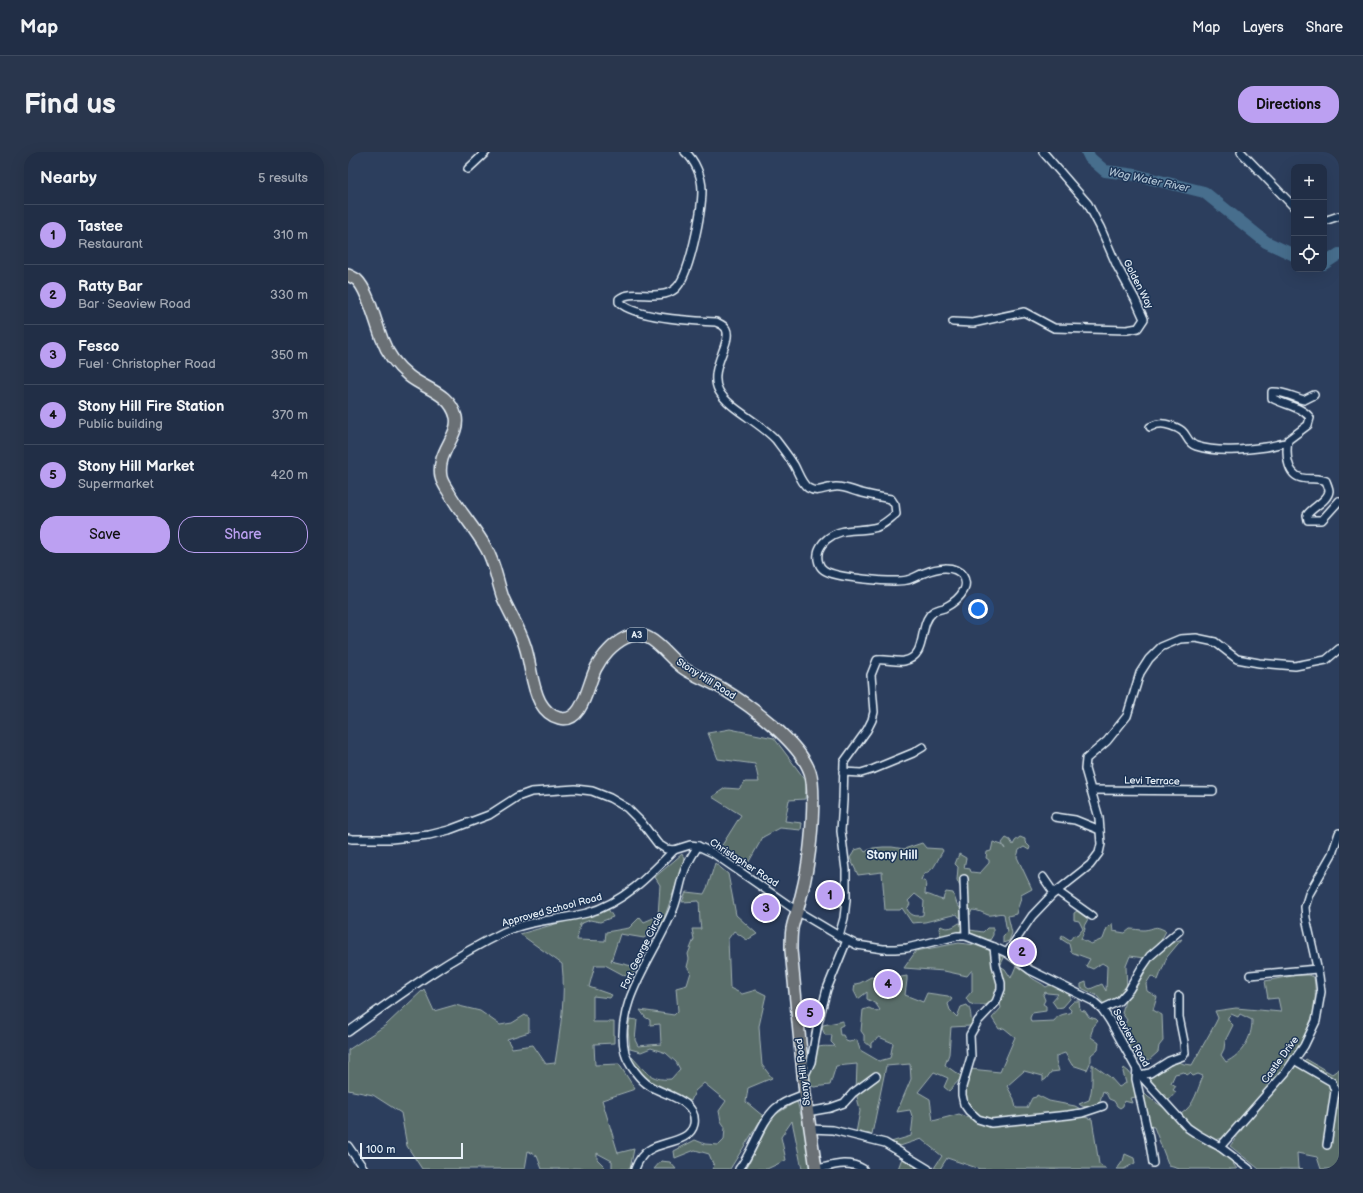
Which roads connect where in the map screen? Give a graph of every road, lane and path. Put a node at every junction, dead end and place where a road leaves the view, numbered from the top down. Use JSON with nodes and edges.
{"nodes":[{"id":1,"x":486,"y":152,"type":"edge"},
{"id":2,"x":685,"y":152,"type":"edge"},
{"id":3,"x":1043,"y":152,"type":"edge"},
{"id":4,"x":1241,"y":152,"type":"edge"},
{"id":5,"x":468,"y":169,"type":"dead end"},
{"id":6,"x":1291,"y":203,"type":"edge"},
{"id":7,"x":1339,"y":216,"type":"edge"},
{"id":8,"x":1327,"y":220,"type":"edge"},
{"id":9,"x":348,"y":275,"type":"edge"},
{"id":10,"x":953,"y":322,"type":"dead end"},
{"id":11,"x":1314,"y":395,"type":"dead end"},
{"id":12,"x":1150,"y":427,"type":"dead end"},
{"id":13,"x":1287,"y":443,"type":"junction"},
{"id":14,"x":1339,"y":501,"type":"edge"},
{"id":15,"x":1339,"y":649,"type":"edge"},
{"id":16,"x":923,"y":747,"type":"dead end"},
{"id":17,"x":843,"y":772,"type":"junction"},
{"id":18,"x":1091,"y":790,"type":"junction"},
{"id":19,"x":1213,"y":791,"type":"dead end"},
{"id":20,"x":1055,"y":817,"type":"dead end"},
{"id":21,"x":1100,"y":830,"type":"junction"},
{"id":22,"x":1339,"y":833,"type":"edge"},
{"id":23,"x":348,"y":838,"type":"edge"},
{"id":24,"x":698,"y":846,"type":"junction"},
{"id":25,"x":674,"y":850,"type":"junction"},
{"id":26,"x":1043,"y":877,"type":"dead end"},
{"id":27,"x":964,"y":879,"type":"dead end"},
{"id":28,"x":1056,"y":892,"type":"junction"},
{"id":29,"x":797,"y":911,"type":"junction"},
{"id":30,"x":1092,"y":916,"type":"dead end"},
{"id":31,"x":1179,"y":931,"type":"dead end"},
{"id":32,"x":839,"y":936,"type":"junction"},
{"id":33,"x":966,"y":936,"type":"junction"},
{"id":34,"x":847,"y":940,"type":"junction"},
{"id":35,"x":994,"y":947,"type":"junction"},
{"id":36,"x":1006,"y":953,"type":"junction"},
{"id":37,"x":1317,"y":969,"type":"junction"},
{"id":38,"x":1250,"y":975,"type":"dead end"},
{"id":39,"x":1179,"y":996,"type":"dead end"},
{"id":40,"x":1102,"y":1009,"type":"junction"},
{"id":41,"x":348,"y":1032,"type":"edge"},
{"id":42,"x":1294,"y":1060,"type":"junction"},
{"id":43,"x":1138,"y":1072,"type":"junction"},
{"id":44,"x":876,"y":1076,"type":"dead end"},
{"id":45,"x":803,"y":1079,"type":"junction"},
{"id":46,"x":805,"y":1094,"type":"junction"},
{"id":47,"x":1103,"y":1106,"type":"dead end"},
{"id":48,"x":807,"y":1112,"type":"junction"},
{"id":49,"x":810,"y":1129,"type":"junction"},
{"id":50,"x":1327,"y":1144,"type":"dead end"},
{"id":51,"x":348,"y":1146,"type":"edge"},
{"id":52,"x":1220,"y":1147,"type":"junction"},
{"id":53,"x":1153,"y":1163,"type":"dead end"},
{"id":54,"x":364,"y":1169,"type":"edge"},
{"id":55,"x":635,"y":1169,"type":"edge"},
{"id":56,"x":739,"y":1169,"type":"edge"},
{"id":57,"x":817,"y":1169,"type":"edge"},
{"id":58,"x":863,"y":1169,"type":"edge"},
{"id":59,"x":928,"y":1169,"type":"edge"},
{"id":60,"x":1250,"y":1169,"type":"edge"}],
"edges":[{"from":1,"to":5,"type":"street"},
{"from":2,"to":17,"type":"street"},
{"from":3,"to":10,"type":"street","name":"Golden Way"},
{"from":4,"to":6,"type":"street"},
{"from":7,"to":8,"type":"street"},
{"from":9,"to":29,"type":"main road","name":"Stony Hill Road","number":"A3"},
{"from":11,"to":13,"type":"street"},
{"from":12,"to":13,"type":"street"},
{"from":13,"to":14,"type":"street"},
{"from":15,"to":18,"type":"street"},
{"from":16,"to":17,"type":"street"},
{"from":17,"to":32,"type":"street"},
{"from":18,"to":19,"type":"street","name":"Levi Terrace"},
{"from":18,"to":21,"type":"street"},
{"from":20,"to":21,"type":"street"},
{"from":21,"to":28,"type":"street"},
{"from":22,"to":37,"type":"street","name":"Castle Drive"},
{"from":23,"to":25,"type":"street"},
{"from":24,"to":25,"type":"street","name":"Christopher Road"},
{"from":24,"to":29,"type":"street","name":"Christopher Road"},
{"from":24,"to":55,"type":"street","name":"Fort George Circle"},
{"from":25,"to":41,"type":"street","name":"Approved School Road"},
{"from":26,"to":28,"type":"street"},
{"from":27,"to":33,"type":"street"},
{"from":28,"to":30,"type":"street"},
{"from":28,"to":36,"type":"street"},
{"from":29,"to":32,"type":"street","name":"Seaview Road"},
{"from":29,"to":45,"type":"main road","name":"Stony Hill Road","number":"A3"},
{"from":31,"to":40,"type":"street"},
{"from":32,"to":34,"type":"street","name":"Seaview Road"},
{"from":33,"to":34,"type":"street","name":"Seaview Road"},
{"from":33,"to":35,"type":"street","name":"Seaview Road"},
{"from":34,"to":45,"type":"street"},
{"from":35,"to":36,"type":"street","name":"Seaview Road"},
{"from":35,"to":47,"type":"street"},
{"from":36,"to":40,"type":"street","name":"Seaview Road"},
{"from":37,"to":38,"type":"street"},
{"from":37,"to":42,"type":"street","name":"Castle Drive"},
{"from":39,"to":43,"type":"street"},
{"from":40,"to":43,"type":"street","name":"Seaview Road"},
{"from":42,"to":50,"type":"street"},
{"from":42,"to":52,"type":"street","name":"Castle Drive"},
{"from":43,"to":52,"type":"street","name":"Seaview Road"},
{"from":43,"to":53,"type":"street"},
{"from":44,"to":48,"type":"street"},
{"from":45,"to":46,"type":"main road","name":"Stony Hill Road","number":"A3"},
{"from":46,"to":48,"type":"main road","name":"Stony Hill Road","number":"A3"},
{"from":46,"to":56,"type":"street"},
{"from":48,"to":49,"type":"main road","name":"Stony Hill Road","number":"A3"},
{"from":49,"to":57,"type":"main road","name":"Stony Hill Road","number":"A3"},
{"from":49,"to":59,"type":"street"},
{"from":51,"to":54,"type":"street"},
{"from":52,"to":60,"type":"street","name":"Seaview Road"},
{"from":57,"to":58,"type":"street"}]}
